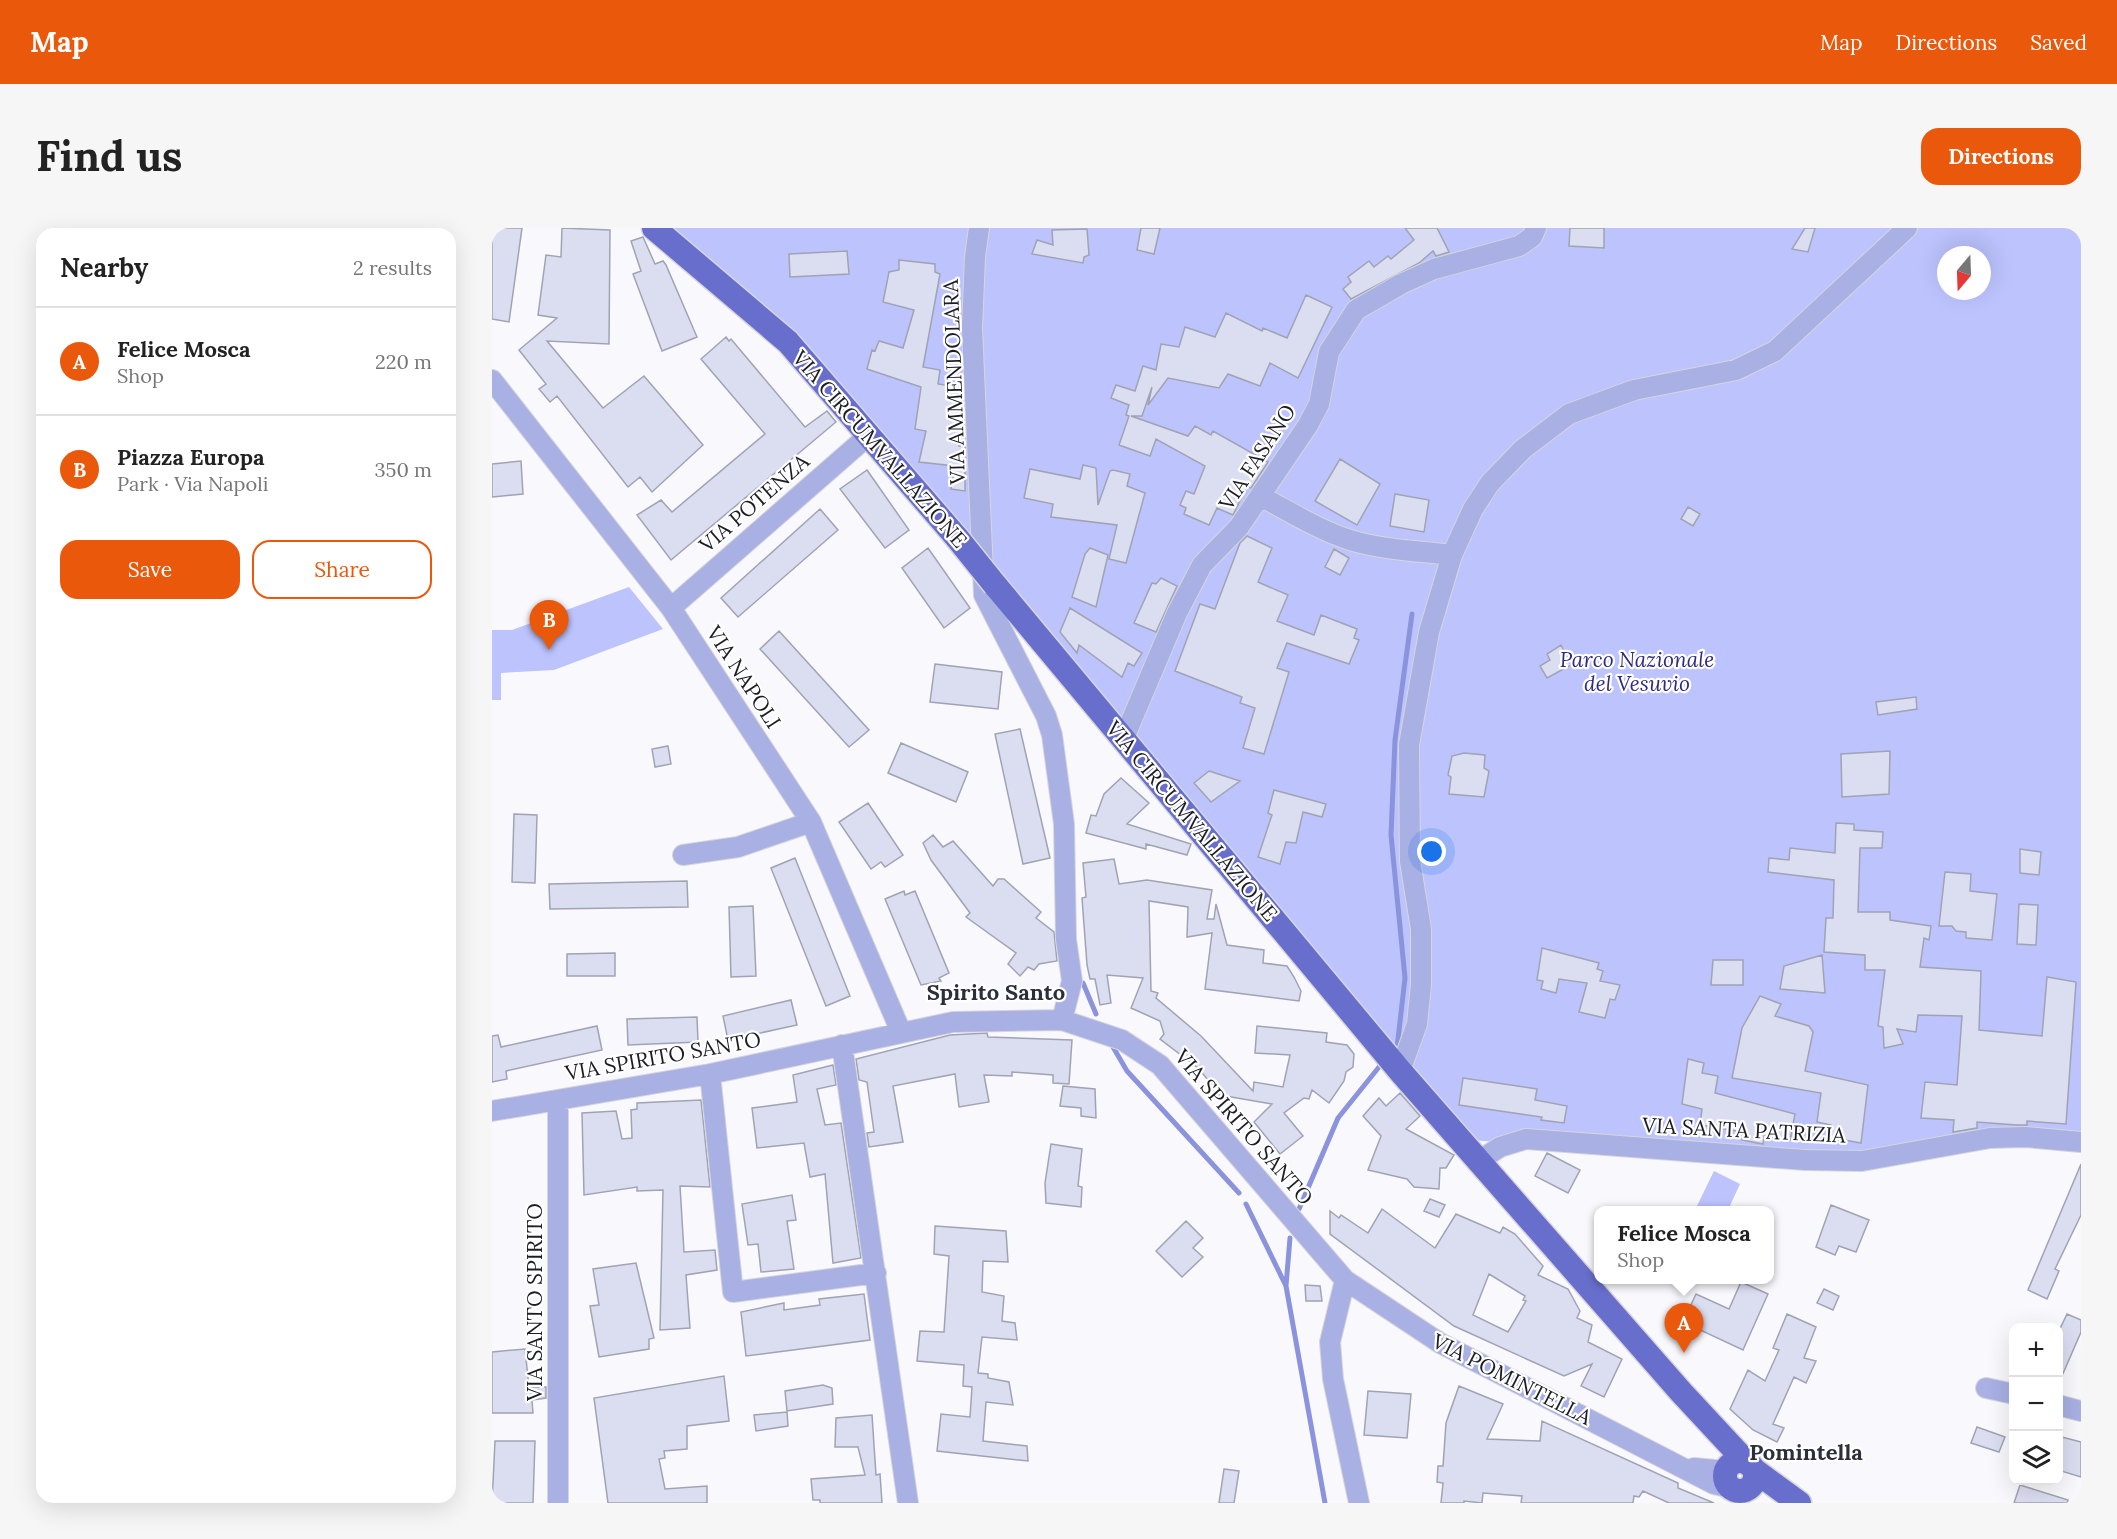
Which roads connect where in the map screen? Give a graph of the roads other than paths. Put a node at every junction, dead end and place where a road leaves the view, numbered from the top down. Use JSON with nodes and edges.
{"nodes":[{"id":1,"x":654,"y":228,"type":"edge"},
{"id":2,"x":979,"y":228,"type":"edge"},
{"id":3,"x":1536,"y":228,"type":"edge"},
{"id":4,"x":1907,"y":228,"type":"edge"},
{"id":5,"x":492,"y":380,"type":"edge"},
{"id":6,"x":869,"y":435,"type":"junction"},
{"id":7,"x":1262,"y":496,"type":"junction"},
{"id":8,"x":1452,"y":555,"type":"junction"},
{"id":9,"x":671,"y":608,"type":"junction"},
{"id":10,"x":1124,"y":738,"type":"junction"},
{"id":11,"x":811,"y":822,"type":"junction"},
{"id":12,"x":683,"y":855,"type":"dead end"},
{"id":13,"x":1062,"y":1020,"type":"junction"},
{"id":14,"x":902,"y":1032,"type":"junction"},
{"id":15,"x":842,"y":1046,"type":"junction"},
{"id":16,"x":1400,"y":1071,"type":"junction"},
{"id":17,"x":710,"y":1074,"type":"junction"},
{"id":18,"x":558,"y":1100,"type":"junction"},
{"id":19,"x":492,"y":1111,"type":"edge"},
{"id":20,"x":2081,"y":1142,"type":"edge"},
{"id":21,"x":1479,"y":1161,"type":"junction"},
{"id":22,"x":876,"y":1273,"type":"junction"},
{"id":23,"x":1345,"y":1280,"type":"junction"},
{"id":24,"x":1986,"y":1388,"type":"dead end"},
{"id":25,"x":2009,"y":1394,"type":"edge"},
{"id":26,"x":2063,"y":1406,"type":"edge"},
{"id":27,"x":2081,"y":1411,"type":"edge"},
{"id":28,"x":1740,"y":1479,"type":"edge"},
{"id":29,"x":558,"y":1503,"type":"edge"},
{"id":30,"x":908,"y":1503,"type":"edge"},
{"id":31,"x":1359,"y":1503,"type":"edge"},
{"id":32,"x":1799,"y":1503,"type":"edge"}],
"edges":[{"from":1,"to":6,"type":"main road","name":"VIA CIRCUMVALLAZIONE"},
{"from":2,"to":13,"type":"street","name":"VIA AMMENDOLARA"},
{"from":3,"to":7,"type":"street","name":"VIA FASANO"},
{"from":4,"to":8,"type":"street"},
{"from":5,"to":9,"type":"street","name":"VIA NAPOLI"},
{"from":6,"to":9,"type":"street","name":"VIA POTENZA"},
{"from":6,"to":10,"type":"main road","name":"VIA CIRCUMVALLAZIONE","bridge":true},
{"from":7,"to":8,"type":"street"},
{"from":7,"to":10,"type":"street","name":"VIA FASANO"},
{"from":8,"to":16,"type":"street"},
{"from":9,"to":11,"type":"street","name":"VIA NAPOLI"},
{"from":10,"to":16,"type":"main road","name":"VIA CIRCUMVALLAZIONE"},
{"from":11,"to":12,"type":"street"},
{"from":11,"to":14,"type":"street","name":"VIA NAPOLI"},
{"from":13,"to":14,"type":"street","name":"VIA SPIRITO SANTO"},
{"from":13,"to":23,"type":"street","name":"VIA SPIRITO SANTO"},
{"from":14,"to":15,"type":"street","name":"VIA SPIRITO SANTO"},
{"from":15,"to":17,"type":"street","name":"VIA SPIRITO SANTO"},
{"from":15,"to":22,"type":"street"},
{"from":16,"to":21,"type":"main road","name":"VIA CIRCUMVALLAZIONE"},
{"from":17,"to":18,"type":"street","name":"VIA SPIRITO SANTO"},
{"from":17,"to":22,"type":"street"},
{"from":18,"to":19,"type":"street","name":"VIA SPIRITO SANTO"},
{"from":18,"to":29,"type":"street","name":"VIA SANTO SPIRITO"},
{"from":20,"to":21,"type":"street","name":"VIA SANTA PATRIZIA"},
{"from":21,"to":28,"type":"main road","name":"VIA CIRCUMVALLAZIONE"},
{"from":22,"to":30,"type":"street"},
{"from":23,"to":28,"type":"street","name":"VIA POMINTELLA"},
{"from":23,"to":31,"type":"street"},
{"from":24,"to":25,"type":"street"},
{"from":26,"to":27,"type":"street"},
{"from":28,"to":32,"type":"main road"}]}
